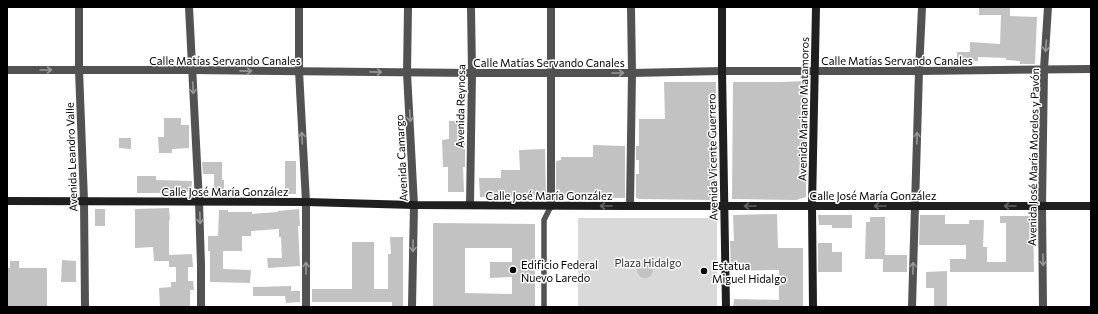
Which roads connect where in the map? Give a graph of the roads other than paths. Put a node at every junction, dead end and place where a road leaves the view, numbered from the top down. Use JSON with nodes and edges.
{"nodes":[{"id":1,"x":79,"y":7,"type":"edge"},
{"id":2,"x":189,"y":7,"type":"edge"},
{"id":3,"x":299,"y":7,"type":"edge"},
{"id":4,"x":408,"y":7,"type":"edge"},
{"id":5,"x":471,"y":7,"type":"edge"},
{"id":6,"x":551,"y":7,"type":"edge"},
{"id":7,"x":631,"y":7,"type":"edge"},
{"id":8,"x":722,"y":7,"type":"edge"},
{"id":9,"x":816,"y":7,"type":"edge"},
{"id":10,"x":922,"y":7,"type":"edge"},
{"id":11,"x":1048,"y":7,"type":"edge"},
{"id":12,"x":1091,"y":68,"type":"edge"},
{"id":13,"x":1044,"y":69,"type":"junction"},
{"id":14,"x":7,"y":70,"type":"edge"},
{"id":15,"x":79,"y":70,"type":"junction"},
{"id":16,"x":192,"y":70,"type":"junction"},
{"id":17,"x":722,"y":71,"type":"junction"},
{"id":18,"x":815,"y":71,"type":"junction"},
{"id":19,"x":919,"y":71,"type":"junction"},
{"id":20,"x":299,"y":72,"type":"junction"},
{"id":21,"x":551,"y":72,"type":"junction"},
{"id":22,"x":407,"y":73,"type":"junction"},
{"id":23,"x":472,"y":73,"type":"junction"},
{"id":24,"x":632,"y":73,"type":"junction"},
{"id":25,"x":7,"y":201,"type":"edge"},
{"id":26,"x":84,"y":201,"type":"junction"},
{"id":27,"x":199,"y":202,"type":"junction"},
{"id":28,"x":306,"y":202,"type":"junction"},
{"id":29,"x":414,"y":205,"type":"junction"},
{"id":30,"x":470,"y":205,"type":"junction"},
{"id":31,"x":551,"y":206,"type":"junction"},
{"id":32,"x":630,"y":206,"type":"junction"},
{"id":33,"x":724,"y":206,"type":"junction"},
{"id":34,"x":812,"y":206,"type":"junction"},
{"id":35,"x":915,"y":206,"type":"junction"},
{"id":36,"x":1042,"y":206,"type":"junction"},
{"id":37,"x":1091,"y":206,"type":"edge"},
{"id":38,"x":85,"y":307,"type":"edge"},
{"id":39,"x":201,"y":307,"type":"edge"},
{"id":40,"x":306,"y":307,"type":"edge"},
{"id":41,"x":412,"y":307,"type":"edge"},
{"id":42,"x":544,"y":307,"type":"edge"},
{"id":43,"x":726,"y":307,"type":"edge"},
{"id":44,"x":813,"y":307,"type":"edge"},
{"id":45,"x":912,"y":307,"type":"edge"},
{"id":46,"x":1044,"y":307,"type":"edge"}],
"edges":[{"from":1,"to":15,"type":"street","name":"Avenida Leandro Valle"},
{"from":2,"to":16,"type":"street"},
{"from":3,"to":20,"type":"street"},
{"from":4,"to":22,"type":"street","name":"Avenida Camargo"},
{"from":5,"to":23,"type":"street","name":"Avenida Reynosa"},
{"from":6,"to":21,"type":"street"},
{"from":7,"to":24,"type":"street"},
{"from":8,"to":17,"type":"main road","name":"Avenida Vicente Guerrero"},
{"from":9,"to":18,"type":"main road","name":"Avenida Mariano Matamoros"},
{"from":10,"to":19,"type":"street"},
{"from":11,"to":13,"type":"street","name":"Avenida José María Morelos y Pavón","one_way":true},
{"from":12,"to":13,"type":"street","name":"Calle Matías Servando Canales"},
{"from":13,"to":19,"type":"street","name":"Calle Matías Servando Canales"},
{"from":13,"to":36,"type":"street","name":"Avenida José María Morelos y Pavón"},
{"from":14,"to":15,"type":"street","name":"Calle Matías Servando Canales","one_way":true},
{"from":15,"to":16,"type":"street","name":"Calle Matías Servando Canales"},
{"from":15,"to":26,"type":"street","name":"Avenida Leandro Valle"},
{"from":16,"to":20,"type":"street","name":"Calle Matías Servando Canales","one_way":true},
{"from":16,"to":27,"type":"street","one_way":true},
{"from":17,"to":18,"type":"street","name":"Calle Matías Servando Canales"},
{"from":17,"to":24,"type":"street","name":"Calle Matías Servando Canales"},
{"from":17,"to":33,"type":"main road","name":"Avenida Vicente Guerrero"},
{"from":18,"to":19,"type":"street","name":"Calle Matías Servando Canales"},
{"from":18,"to":34,"type":"main road","name":"Avenida Mariano Matamoros"},
{"from":35,"to":19,"type":"street","one_way":true},
{"from":20,"to":22,"type":"street","name":"Calle Matías Servando Canales","one_way":true},
{"from":28,"to":20,"type":"street","one_way":true},
{"from":21,"to":23,"type":"street","name":"Calle Matías Servando Canales"},
{"from":21,"to":24,"type":"street","name":"Calle Matías Servando Canales","one_way":true},
{"from":21,"to":31,"type":"street"},
{"from":22,"to":23,"type":"street","name":"Calle Matías Servando Canales"},
{"from":22,"to":29,"type":"street","name":"Avenida Camargo","one_way":true},
{"from":23,"to":30,"type":"street","name":"Avenida Reynosa"},
{"from":24,"to":32,"type":"street"},
{"from":25,"to":26,"type":"main road","name":"Calle José María González"},
{"from":26,"to":27,"type":"main road","name":"Calle José María González"},
{"from":26,"to":38,"type":"street","name":"Avenida Leandro Valle"},
{"from":27,"to":28,"type":"main road","name":"Calle José María González"},
{"from":27,"to":39,"type":"street","one_way":true},
{"from":28,"to":29,"type":"main road","name":"Calle José María González"},
{"from":40,"to":28,"type":"street","one_way":true},
{"from":29,"to":30,"type":"main road","name":"Calle José María González"},
{"from":29,"to":41,"type":"street","name":"Avenida Camargo","one_way":true},
{"from":30,"to":31,"type":"main road","name":"Calle José María González"},
{"from":32,"to":31,"type":"main road","name":"Calle José María González","one_way":true},
{"from":31,"to":42,"type":"street"},
{"from":32,"to":33,"type":"main road","name":"Calle José María González"},
{"from":34,"to":33,"type":"main road","name":"Calle José María González","one_way":true},
{"from":33,"to":43,"type":"main road","name":"Avenida Vicente Guerrero"},
{"from":35,"to":34,"type":"main road","name":"Calle José María González","one_way":true},
{"from":34,"to":44,"type":"main road","name":"Avenida Mariano Matamoros"},
{"from":36,"to":35,"type":"main road","name":"Calle José María González","one_way":true},
{"from":45,"to":35,"type":"street","one_way":true},
{"from":36,"to":37,"type":"main road","name":"Calle José María González"},
{"from":36,"to":46,"type":"street","name":"Avenida José María Morelos y Pavón","one_way":true}]}
